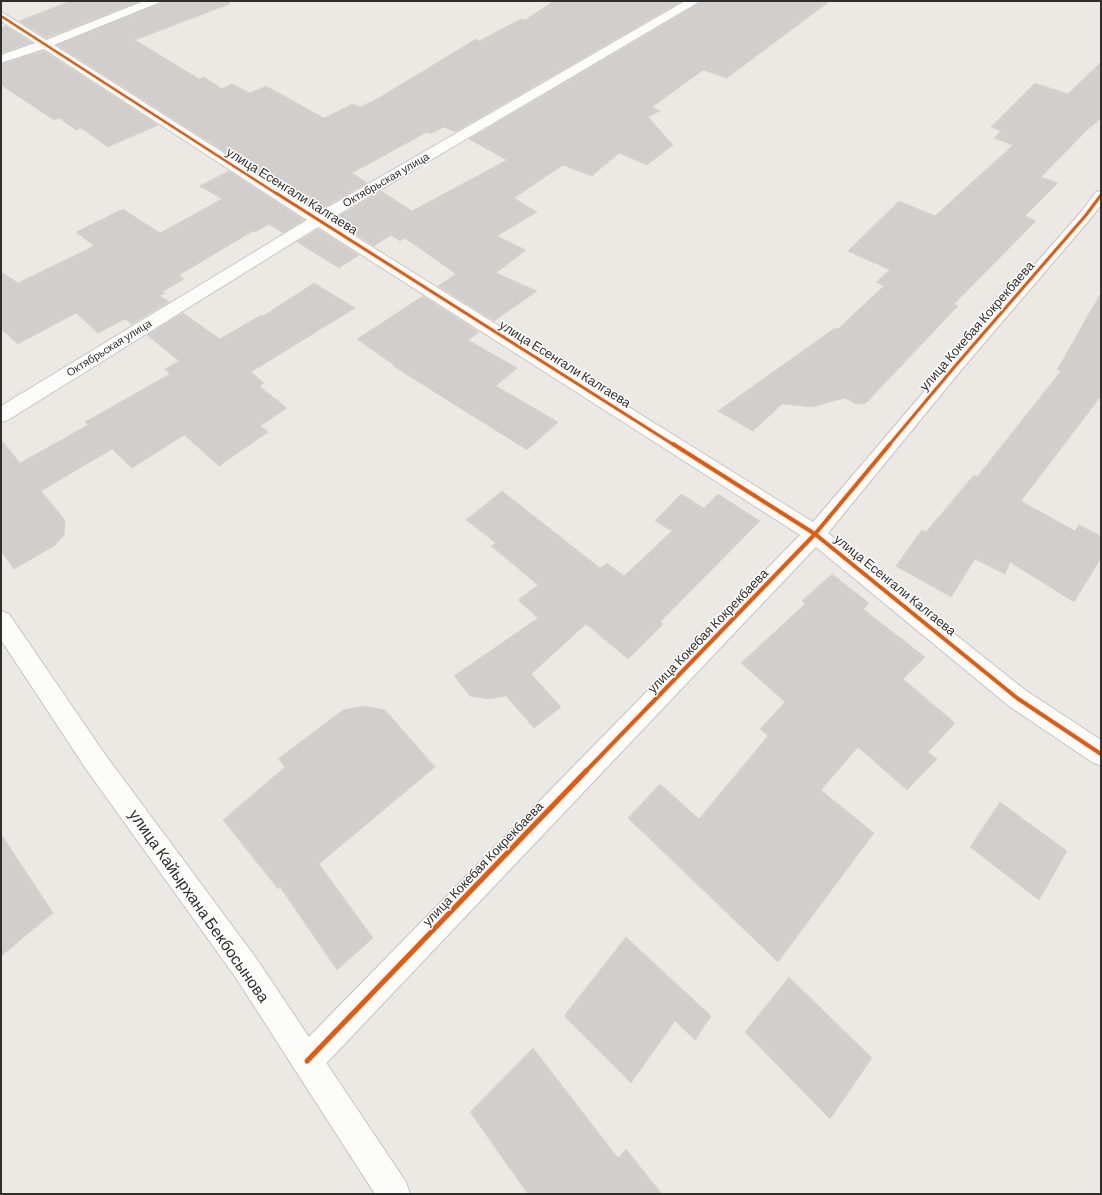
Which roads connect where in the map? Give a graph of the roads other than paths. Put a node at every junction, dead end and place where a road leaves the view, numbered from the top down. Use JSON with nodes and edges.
{"nodes":[{"id":1,"x":154,"y":1,"type":"edge"},
{"id":2,"x":693,"y":1,"type":"edge"},
{"id":3,"x":1,"y":16,"type":"edge"},
{"id":4,"x":43,"y":45,"type":"junction"},
{"id":5,"x":1,"y":59,"type":"edge"},
{"id":6,"x":1101,"y":195,"type":"edge"},
{"id":7,"x":318,"y":220,"type":"junction"},
{"id":8,"x":1,"y":415,"type":"edge"},
{"id":9,"x":815,"y":534,"type":"junction"},
{"id":10,"x":1,"y":621,"type":"edge"},
{"id":11,"x":1101,"y":754,"type":"edge"},
{"id":12,"x":306,"y":1061,"type":"junction"},
{"id":13,"x":394,"y":1194,"type":"edge"}],
"edges":[{"from":1,"to":4,"type":"street"},
{"from":2,"to":7,"type":"street","name":"Октябрьская улица"},
{"from":3,"to":4,"type":"street","name":"улица Есенгали Калгаева"},
{"from":4,"to":5,"type":"street"},
{"from":4,"to":7,"type":"street","name":"улица Есенгали Калгаева"},
{"from":6,"to":9,"type":"street","name":"улица Кокебая Кокрекбаева"},
{"from":7,"to":8,"type":"street","name":"Октябрьская улица"},
{"from":7,"to":9,"type":"street","name":"улица Есенгали Калгаева"},
{"from":9,"to":11,"type":"street","name":"улица Есенгали Калгаева"},
{"from":9,"to":12,"type":"street","name":"улица Кокебая Кокрекбаева"},
{"from":10,"to":12,"type":"street","name":"улица Кайырхана Бекбосынова"},
{"from":12,"to":13,"type":"street","name":"улица Кайырхана Бекбосынова"}]}
